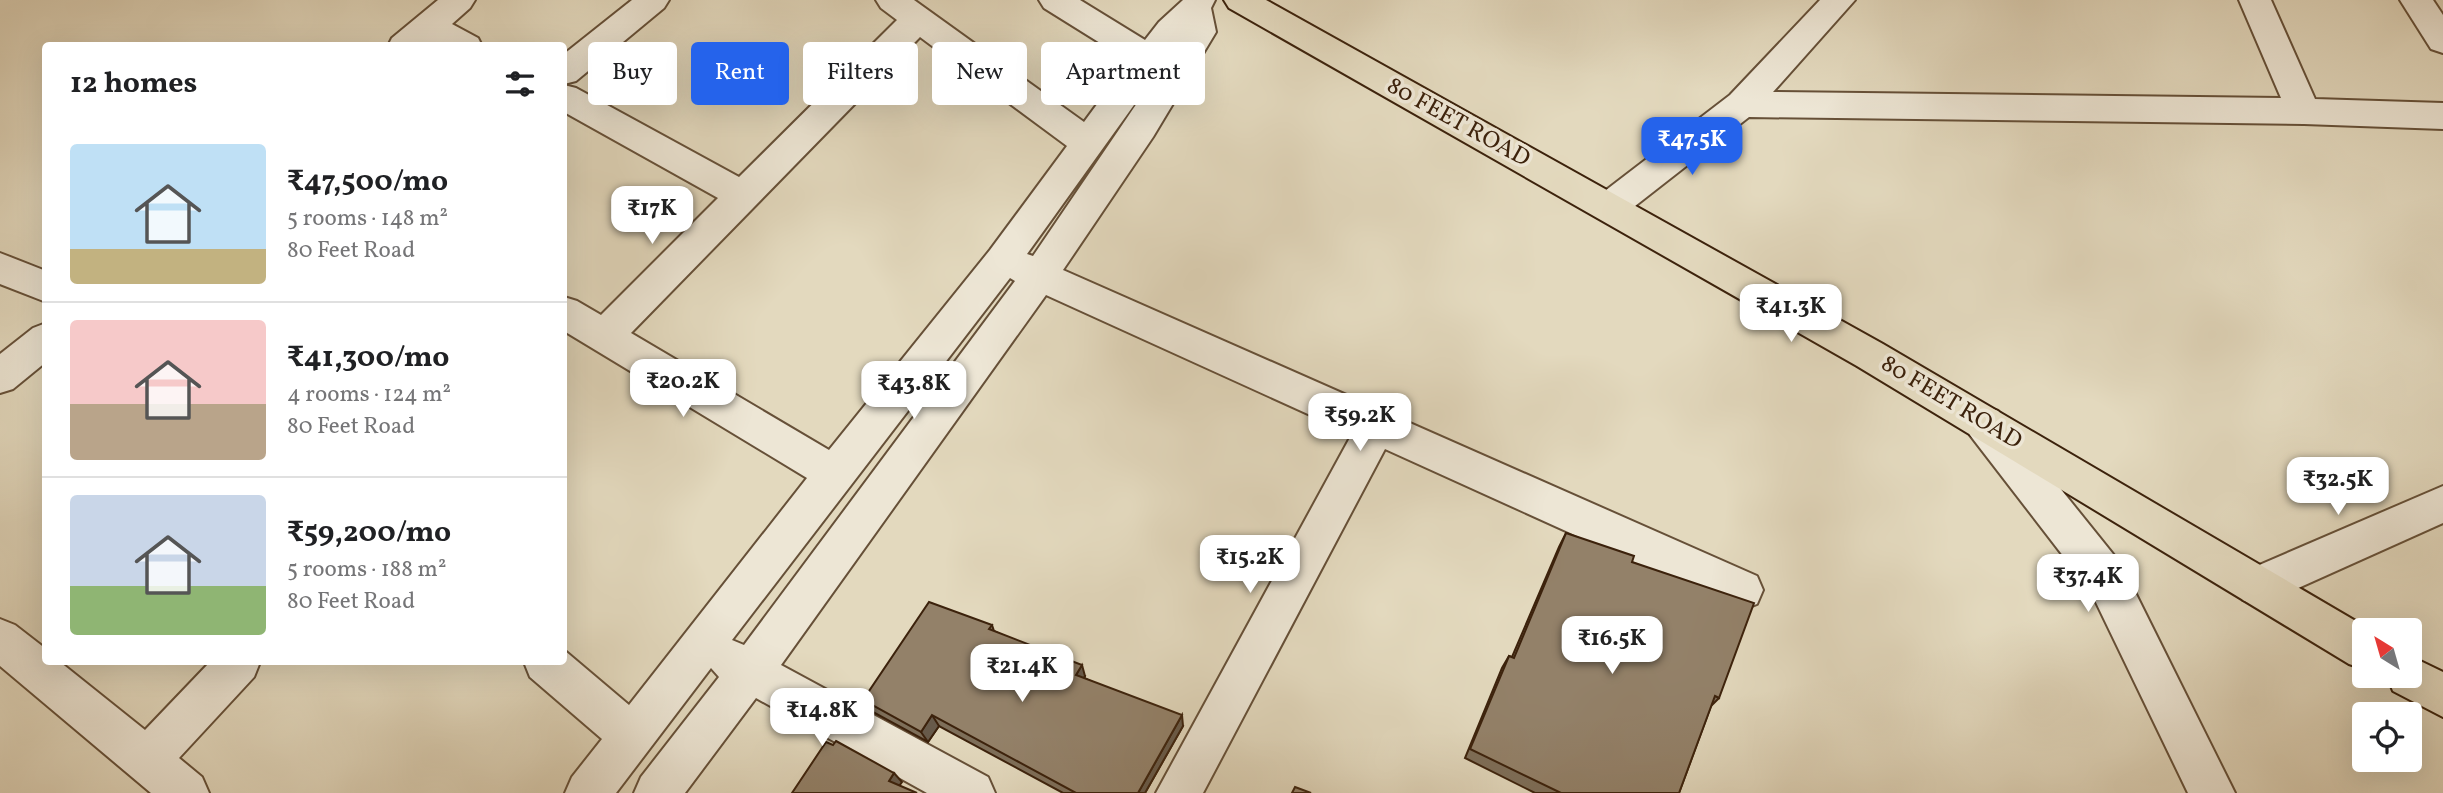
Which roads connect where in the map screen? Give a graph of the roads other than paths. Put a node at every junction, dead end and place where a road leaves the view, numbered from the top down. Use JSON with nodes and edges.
{"nodes":[{"id":1,"x":459,"y":0,"type":"edge"},
{"id":2,"x":653,"y":0,"type":"edge"},
{"id":3,"x":1055,"y":0,"type":"edge"},
{"id":4,"x":1240,"y":0,"type":"edge"},
{"id":5,"x":1839,"y":0,"type":"edge"},
{"id":6,"x":2255,"y":0,"type":"edge"},
{"id":7,"x":2416,"y":0,"type":"edge"},
{"id":8,"x":1197,"y":4,"type":"edge"},
{"id":9,"x":905,"y":9,"type":"edge"},
{"id":10,"x":2440,"y":33,"type":"edge"},
{"id":11,"x":416,"y":36,"type":"edge"},
{"id":12,"x":446,"y":42,"type":"edge"},
{"id":13,"x":1123,"y":42,"type":"edge"},
{"id":14,"x":1161,"y":42,"type":"edge"},
{"id":15,"x":567,"y":70,"type":"edge"},
{"id":16,"x":567,"y":99,"type":"edge"},
{"id":17,"x":1742,"y":104,"type":"junction"},
{"id":18,"x":1116,"y":105,"type":"edge"},
{"id":19,"x":2304,"y":111,"type":"junction"},
{"id":20,"x":2443,"y":116,"type":"edge"},
{"id":21,"x":1089,"y":144,"type":"junction"},
{"id":22,"x":742,"y":195,"type":"junction"},
{"id":23,"x":1609,"y":207,"type":"junction"},
{"id":24,"x":1003,"y":260,"type":"junction"},
{"id":25,"x":0,"y":268,"type":"edge"},
{"id":26,"x":1039,"y":276,"type":"junction"},
{"id":27,"x":42,"y":285,"type":"edge"},
{"id":28,"x":567,"y":315,"type":"edge"},
{"id":29,"x":603,"y":337,"type":"junction"},
{"id":30,"x":42,"y":342,"type":"edge"},
{"id":31,"x":0,"y":377,"type":"edge"},
{"id":32,"x":1984,"y":423,"type":"junction"},
{"id":33,"x":1376,"y":427,"type":"junction"},
{"id":34,"x":834,"y":474,"type":"junction"},
{"id":35,"x":2443,"y":504,"type":"edge"},
{"id":36,"x":2258,"y":586,"type":"junction"},
{"id":37,"x":1742,"y":590,"type":"dead end"},
{"id":38,"x":0,"y":639,"type":"edge"},
{"id":39,"x":2352,"y":642,"type":"edge"},
{"id":40,"x":703,"y":645,"type":"junction"},
{"id":41,"x":236,"y":665,"type":"edge"},
{"id":42,"x":549,"y":665,"type":"edge"},
{"id":43,"x":751,"y":672,"type":"junction"},
{"id":44,"x":2422,"y":684,"type":"edge"},
{"id":45,"x":2443,"y":696,"type":"edge"},
{"id":46,"x":633,"y":737,"type":"junction"},
{"id":47,"x":147,"y":760,"type":"junction"},
{"id":48,"x":186,"y":793,"type":"edge"},
{"id":49,"x":588,"y":793,"type":"edge"},
{"id":50,"x":657,"y":793,"type":"edge"},
{"id":51,"x":972,"y":793,"type":"edge"},
{"id":52,"x":1179,"y":793,"type":"edge"},
{"id":53,"x":2212,"y":793,"type":"edge"}],
"edges":[{"from":1,"to":11,"type":"street"},
{"from":2,"to":15,"type":"street"},
{"from":3,"to":13,"type":"street"},
{"from":4,"to":23,"type":"main road","name":"80 FEET ROAD"},
{"from":5,"to":17,"type":"street"},
{"from":6,"to":19,"type":"street"},
{"from":7,"to":10,"type":"street"},
{"from":8,"to":14,"type":"street"},
{"from":8,"to":26,"type":"street"},
{"from":9,"to":21,"type":"street"},
{"from":9,"to":22,"type":"street"},
{"from":11,"to":12,"type":"street"},
{"from":16,"to":22,"type":"street"},
{"from":17,"to":19,"type":"street"},
{"from":17,"to":23,"type":"street"},
{"from":18,"to":21,"type":"street"},
{"from":19,"to":20,"type":"street"},
{"from":21,"to":24,"type":"street"},
{"from":22,"to":29,"type":"street"},
{"from":23,"to":32,"type":"main road","name":"80 FEET ROAD"},
{"from":24,"to":26,"type":"street"},
{"from":24,"to":34,"type":"street"},
{"from":25,"to":27,"type":"street"},
{"from":26,"to":33,"type":"street"},
{"from":26,"to":43,"type":"street"},
{"from":28,"to":29,"type":"street"},
{"from":29,"to":34,"type":"street"},
{"from":30,"to":31,"type":"street"},
{"from":32,"to":36,"type":"main road","name":"80 FEET ROAD"},
{"from":32,"to":53,"type":"street"},
{"from":33,"to":37,"type":"street"},
{"from":33,"to":52,"type":"street"},
{"from":34,"to":40,"type":"street"},
{"from":35,"to":36,"type":"street"},
{"from":36,"to":39,"type":"main road","name":"80 FEET ROAD"},
{"from":38,"to":47,"type":"street"},
{"from":40,"to":43,"type":"street"},
{"from":40,"to":46,"type":"street"},
{"from":41,"to":47,"type":"street"},
{"from":42,"to":46,"type":"street"},
{"from":43,"to":50,"type":"street"},
{"from":43,"to":51,"type":"street"},
{"from":44,"to":45,"type":"main road"},
{"from":46,"to":49,"type":"street"},
{"from":47,"to":48,"type":"street"}]}
